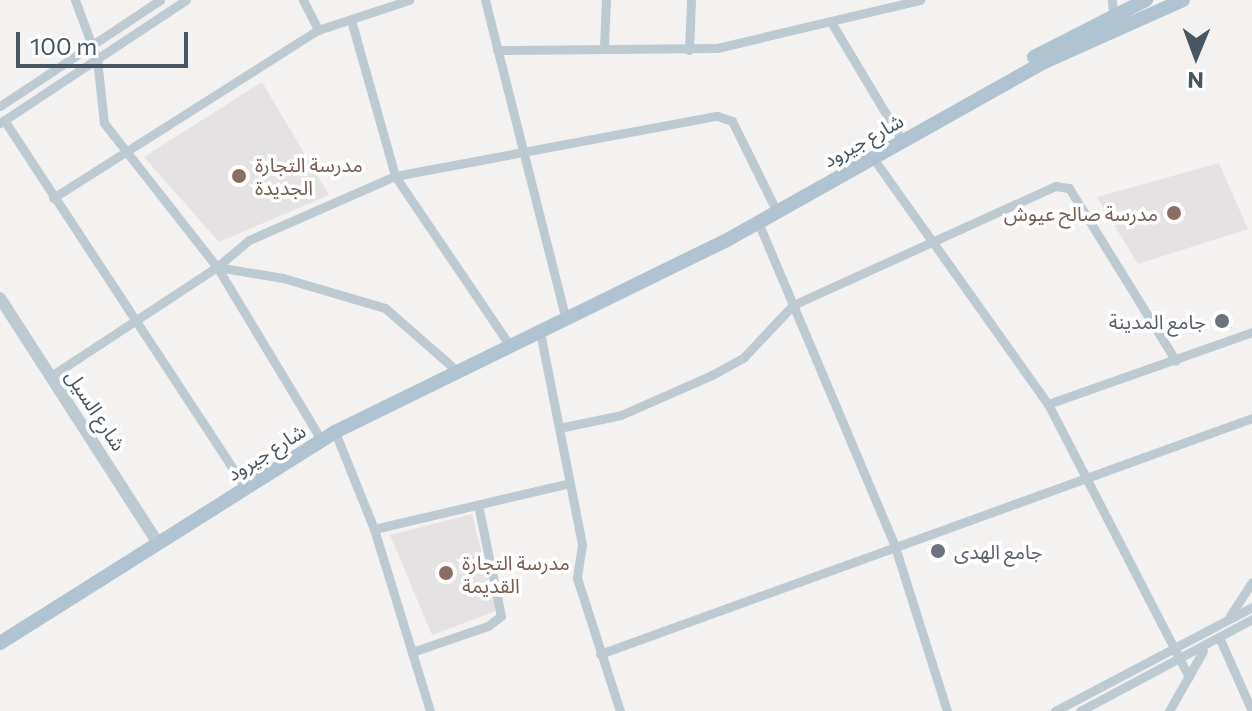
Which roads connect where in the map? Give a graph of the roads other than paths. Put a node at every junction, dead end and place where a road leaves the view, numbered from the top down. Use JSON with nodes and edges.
{"nodes":[{"id":1,"x":75,"y":0,"type":"edge"},
{"id":2,"x":160,"y":0,"type":"edge"},
{"id":3,"x":186,"y":0,"type":"edge"},
{"id":4,"x":303,"y":0,"type":"edge"},
{"id":5,"x":409,"y":0,"type":"edge"},
{"id":6,"x":485,"y":0,"type":"edge"},
{"id":7,"x":606,"y":0,"type":"edge"},
{"id":8,"x":691,"y":0,"type":"edge"},
{"id":9,"x":920,"y":0,"type":"edge"},
{"id":10,"x":1146,"y":0,"type":"edge"},
{"id":11,"x":1183,"y":0,"type":"edge"},
{"id":12,"x":145,"y":4,"type":"edge"},
{"id":13,"x":1112,"y":6,"type":"edge"},
{"id":14,"x":156,"y":20,"type":"junction"},
{"id":15,"x":351,"y":20,"type":"junction"},
{"id":16,"x":831,"y":22,"type":"junction"},
{"id":17,"x":318,"y":30,"type":"junction"},
{"id":18,"x":92,"y":45,"type":"junction"},
{"id":19,"x":604,"y":46,"type":"junction"},
{"id":20,"x":497,"y":50,"type":"junction"},
{"id":21,"x":689,"y":50,"type":"junction"},
{"id":22,"x":97,"y":59,"type":"junction"},
{"id":23,"x":0,"y":106,"type":"edge"},
{"id":24,"x":2,"y":122,"type":"edge"},
{"id":25,"x":898,"y":134,"type":"junction"},
{"id":26,"x":523,"y":151,"type":"junction"},
{"id":27,"x":128,"y":154,"type":"junction"},
{"id":28,"x":873,"y":158,"type":"junction"},
{"id":29,"x":395,"y":176,"type":"junction"},
{"id":30,"x":53,"y":198,"type":"junction"},
{"id":31,"x":773,"y":204,"type":"junction"},
{"id":32,"x":758,"y":222,"type":"junction"},
{"id":33,"x":934,"y":242,"type":"junction"},
{"id":34,"x":217,"y":267,"type":"junction"},
{"id":35,"x":0,"y":298,"type":"edge"},
{"id":36,"x":793,"y":305,"type":"junction"},
{"id":37,"x":132,"y":320,"type":"junction"},
{"id":38,"x":566,"y":320,"type":"junction"},
{"id":39,"x":540,"y":332,"type":"junction"},
{"id":40,"x":1252,"y":332,"type":"edge"},
{"id":41,"x":510,"y":346,"type":"junction"},
{"id":42,"x":1176,"y":361,"type":"junction"},
{"id":43,"x":457,"y":371,"type":"junction"},
{"id":44,"x":51,"y":376,"type":"junction"},
{"id":45,"x":1048,"y":404,"type":"junction"},
{"id":46,"x":1252,"y":418,"type":"edge"},
{"id":47,"x":559,"y":428,"type":"junction"},
{"id":48,"x":335,"y":432,"type":"junction"},
{"id":49,"x":322,"y":441,"type":"junction"},
{"id":50,"x":1085,"y":477,"type":"junction"},
{"id":51,"x":570,"y":483,"type":"junction"},
{"id":52,"x":246,"y":488,"type":"junction"},
{"id":53,"x":478,"y":505,"type":"junction"},
{"id":54,"x":374,"y":529,"type":"junction"},
{"id":55,"x":158,"y":543,"type":"junction"},
{"id":56,"x":895,"y":547,"type":"junction"},
{"id":57,"x":1252,"y":582,"type":"edge"},
{"id":58,"x":1252,"y":607,"type":"edge"},
{"id":59,"x":1229,"y":619,"type":"junction"},
{"id":60,"x":1252,"y":619,"type":"edge"},
{"id":61,"x":1198,"y":635,"type":"junction"},
{"id":62,"x":1219,"y":637,"type":"junction"},
{"id":63,"x":0,"y":643,"type":"edge"},
{"id":64,"x":1205,"y":647,"type":"junction"},
{"id":65,"x":1173,"y":649,"type":"junction"},
{"id":66,"x":412,"y":652,"type":"junction"},
{"id":67,"x":600,"y":654,"type":"junction"},
{"id":68,"x":1179,"y":662,"type":"junction"},
{"id":69,"x":1189,"y":677,"type":"junction"},
{"id":70,"x":430,"y":711,"type":"edge"},
{"id":71,"x":620,"y":711,"type":"edge"},
{"id":72,"x":947,"y":711,"type":"edge"},
{"id":73,"x":1055,"y":711,"type":"edge"},
{"id":74,"x":1080,"y":711,"type":"edge"},
{"id":75,"x":1169,"y":711,"type":"edge"},
{"id":76,"x":1252,"y":711,"type":"edge"}],
"edges":[{"from":1,"to":18,"type":"street"},
{"from":2,"to":12,"type":"street"},
{"from":3,"to":14,"type":"street"},
{"from":4,"to":17,"type":"street"},
{"from":5,"to":15,"type":"street"},
{"from":6,"to":20,"type":"street"},
{"from":7,"to":19,"type":"street"},
{"from":8,"to":21,"type":"street"},
{"from":9,"to":16,"type":"street"},
{"from":10,"to":13,"type":"main road","name":"شارع جيرود"},
{"from":11,"to":28,"type":"main road","name":"شارع جيرود"},
{"from":12,"to":14,"type":"street"},
{"from":12,"to":18,"type":"street"},
{"from":13,"to":25,"type":"main road","name":"شارع جيرود"},
{"from":14,"to":22,"type":"street"},
{"from":15,"to":17,"type":"street"},
{"from":15,"to":29,"type":"street"},
{"from":16,"to":21,"type":"street"},
{"from":16,"to":25,"type":"street"},
{"from":17,"to":27,"type":"street"},
{"from":18,"to":22,"type":"street"},
{"from":18,"to":23,"type":"street"},
{"from":19,"to":20,"type":"street"},
{"from":19,"to":21,"type":"street"},
{"from":20,"to":26,"type":"street"},
{"from":22,"to":24,"type":"street"},
{"from":22,"to":27,"type":"street"},
{"from":24,"to":30,"type":"street"},
{"from":25,"to":31,"type":"main road","name":"شارع جيرود"},
{"from":26,"to":29,"type":"street"},
{"from":26,"to":31,"type":"street"},
{"from":26,"to":38,"type":"street"},
{"from":27,"to":30,"type":"street"},
{"from":27,"to":34,"type":"street"},
{"from":28,"to":32,"type":"main road","name":"شارع جيرود"},
{"from":28,"to":33,"type":"street"},
{"from":29,"to":34,"type":"street"},
{"from":29,"to":41,"type":"street"},
{"from":30,"to":37,"type":"street"},
{"from":31,"to":38,"type":"main road","name":"شارع جيرود"},
{"from":32,"to":36,"type":"street"},
{"from":32,"to":38,"type":"main road","name":"شارع جيرود"},
{"from":33,"to":36,"type":"street"},
{"from":33,"to":42,"type":"street"},
{"from":33,"to":45,"type":"street"},
{"from":34,"to":37,"type":"street"},
{"from":34,"to":43,"type":"street"},
{"from":34,"to":49,"type":"street"},
{"from":35,"to":44,"type":"street","name":"شارع السيل"},
{"from":36,"to":47,"type":"street"},
{"from":36,"to":56,"type":"street"},
{"from":37,"to":44,"type":"street"},
{"from":37,"to":52,"type":"street"},
{"from":38,"to":39,"type":"main road","name":"شارع جيرود"},
{"from":39,"to":41,"type":"main road","name":"شارع جيرود"},
{"from":39,"to":47,"type":"street"},
{"from":40,"to":42,"type":"street"},
{"from":41,"to":43,"type":"main road","name":"شارع جيرود"},
{"from":42,"to":45,"type":"street"},
{"from":43,"to":48,"type":"main road","name":"شارع جيرود"},
{"from":44,"to":55,"type":"street","name":"شارع السيل"},
{"from":45,"to":50,"type":"street"},
{"from":46,"to":50,"type":"street"},
{"from":47,"to":51,"type":"street"},
{"from":48,"to":49,"type":"main road","name":"شارع جيرود"},
{"from":48,"to":54,"type":"street"},
{"from":49,"to":52,"type":"main road","name":"شارع جيرود"},
{"from":50,"to":56,"type":"street"},
{"from":50,"to":65,"type":"street"},
{"from":51,"to":53,"type":"street"},
{"from":51,"to":67,"type":"street"},
{"from":52,"to":55,"type":"main road","name":"شارع جيرود"},
{"from":53,"to":54,"type":"street"},
{"from":53,"to":66,"type":"street"},
{"from":54,"to":66,"type":"street"},
{"from":55,"to":63,"type":"main road","name":"شارع جيرود"},
{"from":56,"to":67,"type":"street"},
{"from":56,"to":72,"type":"street"},
{"from":57,"to":59,"type":"street"},
{"from":58,"to":59,"type":"street"},
{"from":59,"to":61,"type":"street"},
{"from":60,"to":62,"type":"street"},
{"from":61,"to":64,"type":"street"},
{"from":61,"to":65,"type":"street"},
{"from":62,"to":64,"type":"street"},
{"from":62,"to":76,"type":"street"},
{"from":64,"to":68,"type":"street"},
{"from":64,"to":69,"type":"street"},
{"from":65,"to":68,"type":"street"},
{"from":65,"to":73,"type":"street"},
{"from":66,"to":70,"type":"street"},
{"from":67,"to":71,"type":"street"},
{"from":68,"to":69,"type":"street"},
{"from":68,"to":74,"type":"street"},
{"from":69,"to":75,"type":"street"}]}
